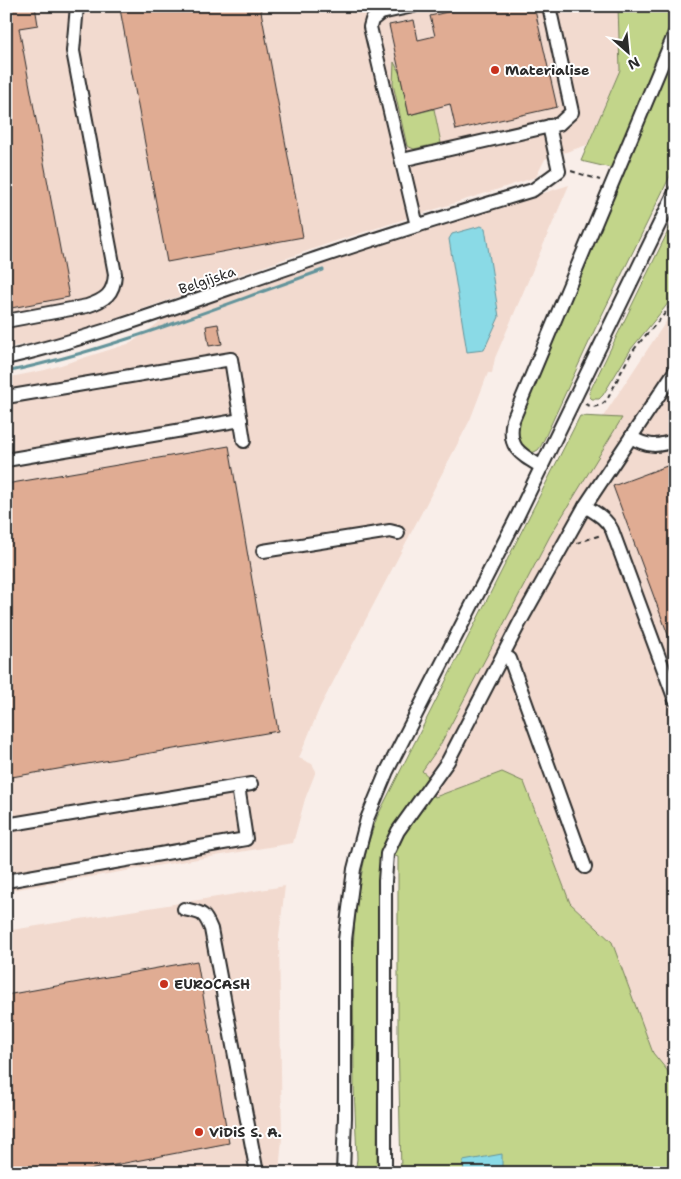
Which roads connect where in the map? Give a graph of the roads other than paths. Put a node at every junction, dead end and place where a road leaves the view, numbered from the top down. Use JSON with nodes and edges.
{"nodes":[{"id":1,"x":77,"y":6,"type":"edge"},
{"id":2,"x":413,"y":6,"type":"edge"},
{"id":3,"x":549,"y":6,"type":"edge"},
{"id":4,"x":675,"y":33,"type":"edge"},
{"id":5,"x":550,"y":126,"type":"junction"},
{"id":6,"x":402,"y":160,"type":"junction"},
{"id":7,"x":675,"y":192,"type":"edge"},
{"id":8,"x":417,"y":226,"type":"junction"},
{"id":9,"x":6,"y":321,"type":"edge"},
{"id":10,"x":6,"y":358,"type":"edge"},
{"id":11,"x":675,"y":371,"type":"edge"},
{"id":12,"x":6,"y":397,"type":"edge"},
{"id":13,"x":241,"y":420,"type":"junction"},
{"id":14,"x":631,"y":437,"type":"junction"},
{"id":15,"x":675,"y":440,"type":"edge"},
{"id":16,"x":244,"y":441,"type":"dead end"},
{"id":17,"x":6,"y":460,"type":"edge"},
{"id":18,"x":542,"y":466,"type":"junction"},
{"id":19,"x":585,"y":506,"type":"junction"},
{"id":20,"x":398,"y":533,"type":"dead end"},
{"id":21,"x":263,"y":551,"type":"dead end"},
{"id":22,"x":504,"y":655,"type":"junction"},
{"id":23,"x":675,"y":700,"type":"edge"},
{"id":24,"x":251,"y":784,"type":"dead end"},
{"id":25,"x":238,"y":786,"type":"junction"},
{"id":26,"x":6,"y":825,"type":"edge"},
{"id":27,"x":585,"y":867,"type":"dead end"},
{"id":28,"x":6,"y":881,"type":"edge"},
{"id":29,"x":184,"y":909,"type":"dead end"},
{"id":30,"x":257,"y":1173,"type":"edge"},
{"id":31,"x":343,"y":1173,"type":"edge"},
{"id":32,"x":384,"y":1173,"type":"edge"}],
"edges":[{"from":1,"to":9,"type":"street"},
{"from":2,"to":6,"type":"street"},
{"from":3,"to":5,"type":"street"},
{"from":4,"to":18,"type":"street"},
{"from":5,"to":6,"type":"street"},
{"from":5,"to":8,"type":"street","name":"Belgijska"},
{"from":6,"to":8,"type":"street"},
{"from":7,"to":18,"type":"street"},
{"from":8,"to":10,"type":"street","name":"Belgijska"},
{"from":11,"to":14,"type":"street"},
{"from":12,"to":13,"type":"street"},
{"from":13,"to":16,"type":"street"},
{"from":13,"to":17,"type":"street"},
{"from":14,"to":15,"type":"street"},
{"from":14,"to":19,"type":"street"},
{"from":18,"to":31,"type":"street"},
{"from":19,"to":22,"type":"street"},
{"from":19,"to":23,"type":"street"},
{"from":20,"to":21,"type":"street"},
{"from":22,"to":27,"type":"street"},
{"from":22,"to":32,"type":"street"},
{"from":24,"to":25,"type":"street"},
{"from":25,"to":26,"type":"street"},
{"from":25,"to":28,"type":"street"},
{"from":29,"to":30,"type":"street"}]}
